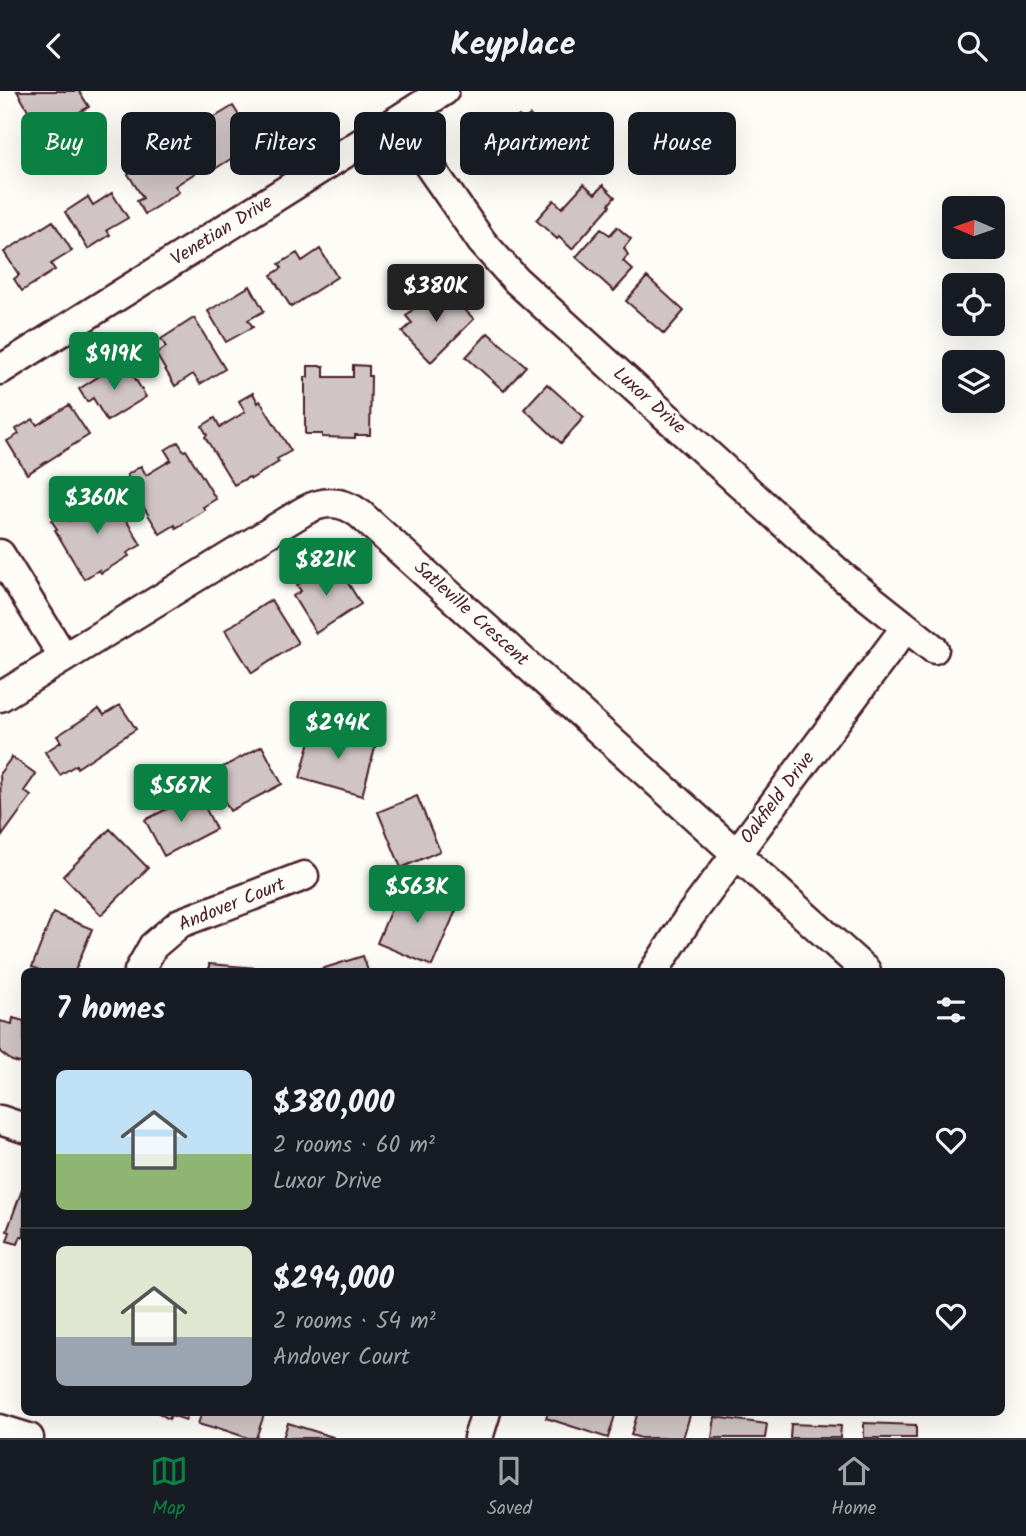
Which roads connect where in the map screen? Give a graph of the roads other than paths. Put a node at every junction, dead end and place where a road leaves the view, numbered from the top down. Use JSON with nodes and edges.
{"nodes":[{"id":1,"x":444,"y":91,"type":"edge"},
{"id":2,"x":412,"y":112,"type":"edge"},
{"id":3,"x":354,"y":149,"type":"edge"},
{"id":4,"x":435,"y":175,"type":"edge"},
{"id":5,"x":0,"y":370,"type":"edge"},
{"id":6,"x":0,"y":554,"type":"edge"},
{"id":7,"x":906,"y":627,"type":"junction"},
{"id":8,"x":934,"y":649,"type":"dead end"},
{"id":9,"x":64,"y":658,"type":"junction"},
{"id":10,"x":0,"y":697,"type":"edge"},
{"id":11,"x":736,"y":854,"type":"junction"},
{"id":12,"x":304,"y":876,"type":"dead end"},
{"id":13,"x":140,"y":968,"type":"edge"},
{"id":14,"x":656,"y":968,"type":"edge"},
{"id":15,"x":863,"y":968,"type":"edge"},
{"id":16,"x":0,"y":1120,"type":"edge"},
{"id":17,"x":21,"y":1127,"type":"edge"},
{"id":18,"x":485,"y":1416,"type":"edge"},
{"id":19,"x":0,"y":1429,"type":"edge"},
{"id":20,"x":29,"y":1438,"type":"edge"},
{"id":21,"x":478,"y":1438,"type":"edge"}],
"edges":[{"from":1,"to":2,"type":"street","name":"Venetian Drive"},
{"from":3,"to":5,"type":"street","name":"Venetian Drive"},
{"from":4,"to":7,"type":"street","name":"Luxor Drive"},
{"from":6,"to":9,"type":"street"},
{"from":7,"to":8,"type":"street","name":"Luxor Drive"},
{"from":7,"to":11,"type":"street","name":"Oakfield Drive"},
{"from":9,"to":10,"type":"street","name":"Satleville Crescent"},
{"from":9,"to":11,"type":"street","name":"Satleville Crescent"},
{"from":11,"to":14,"type":"street","name":"Oakfield Drive"},
{"from":11,"to":15,"type":"street"},
{"from":12,"to":13,"type":"street","name":"Andover Court"},
{"from":16,"to":17,"type":"street"},
{"from":18,"to":21,"type":"street"},
{"from":19,"to":20,"type":"street"}]}
